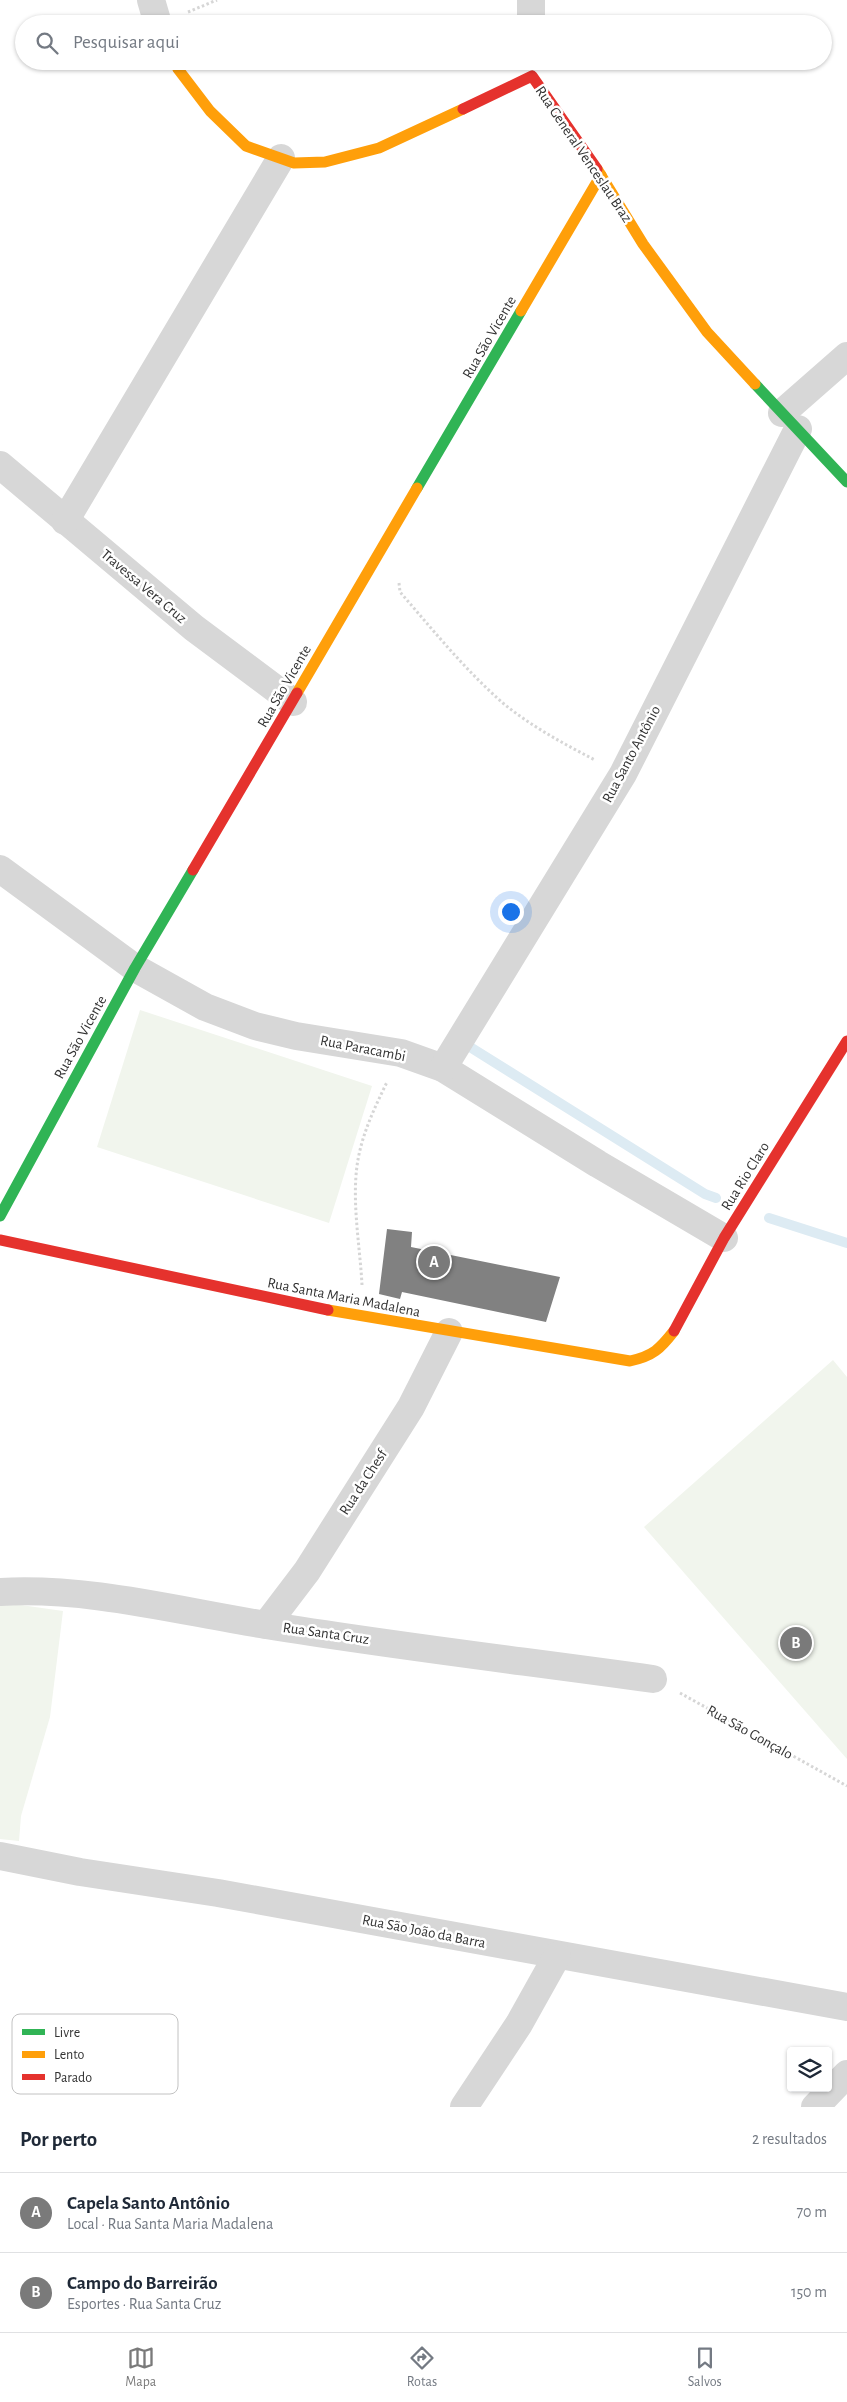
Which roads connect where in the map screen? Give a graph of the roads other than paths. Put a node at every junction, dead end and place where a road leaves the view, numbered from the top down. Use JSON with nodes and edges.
{"nodes":[{"id":1,"x":151,"y":0,"type":"edge"},
{"id":2,"x":531,"y":0,"type":"edge"},
{"id":3,"x":155,"y":15,"type":"edge"},
{"id":4,"x":531,"y":15,"type":"edge"},
{"id":5,"x":179,"y":70,"type":"edge"},
{"id":6,"x":530,"y":70,"type":"edge"},
{"id":7,"x":533,"y":70,"type":"edge"},
{"id":8,"x":281,"y":158,"type":"junction"},
{"id":9,"x":601,"y":175,"type":"junction"},
{"id":10,"x":847,"y":356,"type":"edge"},
{"id":11,"x":790,"y":421,"type":"junction"},
{"id":12,"x":0,"y":465,"type":"edge"},
{"id":13,"x":847,"y":482,"type":"edge"},
{"id":14,"x":65,"y":521,"type":"junction"},
{"id":15,"x":293,"y":702,"type":"junction"},
{"id":16,"x":0,"y":869,"type":"edge"},
{"id":17,"x":135,"y":968,"type":"junction"},
{"id":18,"x":847,"y":1041,"type":"edge"},
{"id":19,"x":443,"y":1068,"type":"junction"},
{"id":20,"x":0,"y":1216,"type":"edge"},
{"id":21,"x":724,"y":1238,"type":"junction"},
{"id":22,"x":0,"y":1240,"type":"edge"},
{"id":23,"x":675,"y":1330,"type":"joint"},
{"id":24,"x":449,"y":1332,"type":"junction"},
{"id":25,"x":0,"y":1592,"type":"edge"},
{"id":26,"x":266,"y":1625,"type":"junction"},
{"id":27,"x":653,"y":1679,"type":"road end"},
{"id":28,"x":0,"y":1856,"type":"edge"},
{"id":29,"x":557,"y":1956,"type":"junction"},
{"id":30,"x":847,"y":2007,"type":"edge"},
{"id":31,"x":847,"y":2074,"type":"edge"},
{"id":32,"x":464,"y":2107,"type":"edge"},
{"id":33,"x":815,"y":2107,"type":"edge"}],
"edges":[{"from":1,"to":3,"type":"street"},
{"from":2,"to":4,"type":"street"},
{"from":5,"to":8,"type":"street","name":"Rua General Venceslau Braz"},
{"from":6,"to":8,"type":"street","name":"Rua General Venceslau Braz"},
{"from":7,"to":9,"type":"street","name":"Rua General Venceslau Braz"},
{"from":8,"to":14,"type":"street"},
{"from":9,"to":11,"type":"street","name":"Rua General Venceslau Braz"},
{"from":9,"to":15,"type":"street","name":"Rua São Vicente"},
{"from":10,"to":11,"type":"street"},
{"from":11,"to":13,"type":"street","name":"Rua General Venceslau Braz"},
{"from":11,"to":19,"type":"street","name":"Rua Santo Antônio"},
{"from":12,"to":14,"type":"street","name":"Travessa Vera Cruz"},
{"from":14,"to":15,"type":"street","name":"Travessa Vera Cruz"},
{"from":15,"to":17,"type":"street","name":"Rua São Vicente"},
{"from":16,"to":17,"type":"street","name":"Rua Paracambi"},
{"from":17,"to":19,"type":"street","name":"Rua Paracambi"},
{"from":17,"to":20,"type":"street","name":"Rua São Vicente"},
{"from":18,"to":21,"type":"street","name":"Rua Rio Claro"},
{"from":19,"to":21,"type":"street","name":"Rua Paracambi"},
{"from":21,"to":23,"type":"street","name":"Rua Rio Claro"},
{"from":22,"to":24,"type":"street","name":"Rua Santa Maria Madalena"},
{"from":23,"to":24,"type":"street","name":"Rua Santa Maria Madalena"},
{"from":24,"to":26,"type":"street","name":"Rua da Chesf"},
{"from":25,"to":26,"type":"street","name":"Rua Santa Cruz"},
{"from":26,"to":27,"type":"street","name":"Rua Santa Cruz"},
{"from":28,"to":29,"type":"street","name":"Rua São João da Barra"},
{"from":29,"to":30,"type":"street","name":"Rua São João da Barra"},
{"from":29,"to":32,"type":"street"},
{"from":31,"to":33,"type":"street"}]}
